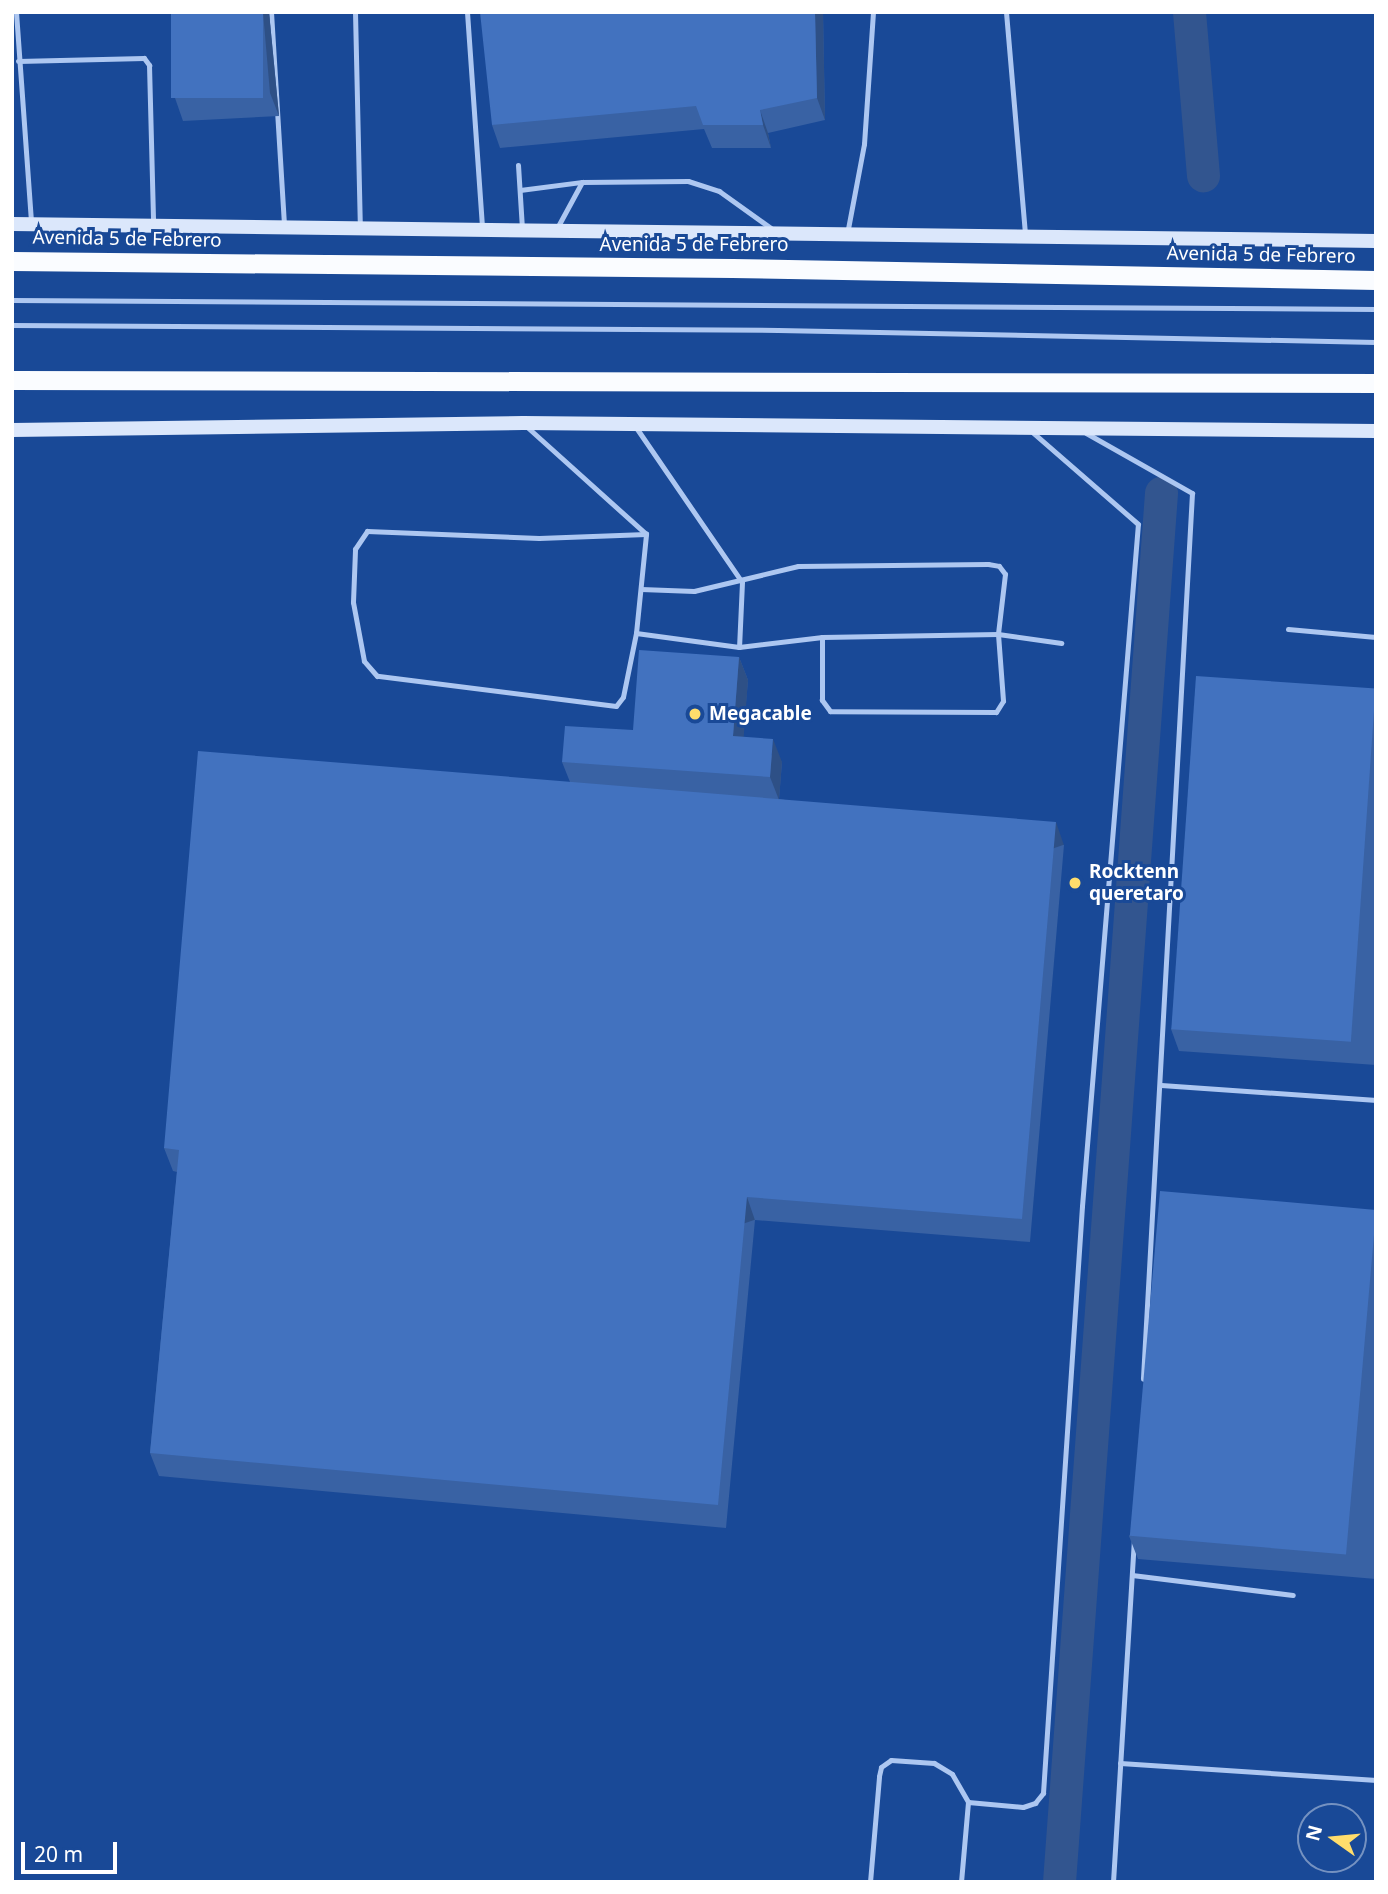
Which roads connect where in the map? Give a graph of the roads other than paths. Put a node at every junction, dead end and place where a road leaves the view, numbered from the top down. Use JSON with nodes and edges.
{"nodes":[{"id":1,"x":16,"y":12,"type":"edge"},
{"id":2,"x":271,"y":12,"type":"edge"},
{"id":3,"x":355,"y":12,"type":"edge"},
{"id":4,"x":467,"y":12,"type":"edge"},
{"id":5,"x":873,"y":12,"type":"edge"},
{"id":6,"x":1006,"y":12,"type":"edge"},
{"id":7,"x":19,"y":61,"type":"junction"},
{"id":8,"x":519,"y":165,"type":"dead end"},
{"id":9,"x":582,"y":183,"type":"junction"},
{"id":10,"x":520,"y":190,"type":"junction"},
{"id":11,"x":153,"y":223,"type":"junction"},
{"id":12,"x":12,"y":224,"type":"edge"},
{"id":13,"x":32,"y":224,"type":"junction"},
{"id":14,"x":284,"y":226,"type":"junction"},
{"id":15,"x":360,"y":228,"type":"junction"},
{"id":16,"x":482,"y":229,"type":"junction"},
{"id":17,"x":522,"y":229,"type":"junction"},
{"id":18,"x":556,"y":230,"type":"junction"},
{"id":19,"x":778,"y":233,"type":"junction"},
{"id":20,"x":847,"y":234,"type":"junction"},
{"id":21,"x":1025,"y":239,"type":"junction"},
{"id":22,"x":1376,"y":241,"type":"edge"},
{"id":23,"x":12,"y":261,"type":"edge"},
{"id":24,"x":1376,"y":280,"type":"edge"},
{"id":25,"x":12,"y":300,"type":"edge"},
{"id":26,"x":1376,"y":309,"type":"edge"},
{"id":27,"x":12,"y":325,"type":"edge"},
{"id":28,"x":1376,"y":342,"type":"edge"},
{"id":29,"x":12,"y":380,"type":"edge"},
{"id":30,"x":1376,"y":383,"type":"edge"},
{"id":31,"x":523,"y":423,"type":"junction"},
{"id":32,"x":634,"y":424,"type":"junction"},
{"id":33,"x":1027,"y":427,"type":"junction"},
{"id":34,"x":1077,"y":428,"type":"junction"},
{"id":35,"x":12,"y":430,"type":"edge"},
{"id":36,"x":1376,"y":430,"type":"edge"},
{"id":37,"x":646,"y":534,"type":"junction"},
{"id":38,"x":742,"y":582,"type":"junction"},
{"id":39,"x":640,"y":589,"type":"junction"},
{"id":40,"x":1288,"y":629,"type":"dead end"},
{"id":41,"x":636,"y":633,"type":"junction"},
{"id":42,"x":998,"y":634,"type":"junction"},
{"id":43,"x":822,"y":637,"type":"junction"},
{"id":44,"x":1376,"y":637,"type":"edge"},
{"id":45,"x":1061,"y":643,"type":"dead end"},
{"id":46,"x":739,"y":647,"type":"junction"},
{"id":47,"x":1161,"y":1085,"type":"junction"},
{"id":48,"x":1376,"y":1100,"type":"edge"},
{"id":49,"x":1143,"y":1385,"type":"edge"},
{"id":50,"x":1134,"y":1535,"type":"edge"},
{"id":51,"x":1132,"y":1576,"type":"junction"},
{"id":52,"x":1293,"y":1595,"type":"dead end"},
{"id":53,"x":1120,"y":1763,"type":"junction"},
{"id":54,"x":1376,"y":1780,"type":"edge"},
{"id":55,"x":968,"y":1802,"type":"junction"},
{"id":56,"x":870,"y":1882,"type":"edge"},
{"id":57,"x":961,"y":1882,"type":"edge"},
{"id":58,"x":1113,"y":1882,"type":"edge"}],
"edges":[{"from":1,"to":7,"type":"lane"},
{"from":2,"to":14,"type":"lane"},
{"from":3,"to":15,"type":"lane"},
{"from":4,"to":16,"type":"lane"},
{"from":5,"to":20,"type":"lane"},
{"from":6,"to":21,"type":"lane"},
{"from":7,"to":11,"type":"lane"},
{"from":7,"to":13,"type":"lane"},
{"from":8,"to":10,"type":"lane"},
{"from":9,"to":10,"type":"lane"},
{"from":9,"to":18,"type":"lane"},
{"from":9,"to":19,"type":"lane"},
{"from":10,"to":17,"type":"lane"},
{"from":11,"to":13,"type":"main road","name":"Avenida 5 de Febrero"},
{"from":11,"to":14,"type":"main road","name":"Avenida 5 de Febrero"},
{"from":12,"to":13,"type":"main road","name":"Avenida 5 de Febrero"},
{"from":14,"to":15,"type":"main road","name":"Avenida 5 de Febrero"},
{"from":15,"to":16,"type":"main road","name":"Avenida 5 de Febrero"},
{"from":16,"to":17,"type":"main road","name":"Avenida 5 de Febrero"},
{"from":17,"to":18,"type":"main road","name":"Avenida 5 de Febrero"},
{"from":18,"to":19,"type":"main road","name":"Avenida 5 de Febrero"},
{"from":19,"to":20,"type":"main road","name":"Avenida 5 de Febrero"},
{"from":20,"to":21,"type":"main road","name":"Avenida 5 de Febrero"},
{"from":21,"to":22,"type":"main road","name":"Avenida 5 de Febrero"},
{"from":23,"to":24,"type":"highway","name":"Avenida 5 de Febrero"},
{"from":25,"to":26,"type":"lane"},
{"from":27,"to":28,"type":"lane"},
{"from":29,"to":30,"type":"highway"},
{"from":31,"to":32,"type":"main road"},
{"from":31,"to":35,"type":"main road"},
{"from":31,"to":37,"type":"lane"},
{"from":32,"to":33,"type":"main road"},
{"from":32,"to":38,"type":"lane"},
{"from":33,"to":34,"type":"main road"},
{"from":33,"to":55,"type":"lane"},
{"from":34,"to":36,"type":"main road"},
{"from":34,"to":47,"type":"lane"},
{"from":37,"to":39,"type":"lane"},
{"from":37,"to":41,"type":"lane"},
{"from":38,"to":39,"type":"lane"},
{"from":38,"to":42,"type":"lane"},
{"from":38,"to":46,"type":"lane"},
{"from":39,"to":41,"type":"lane"},
{"from":40,"to":44,"type":"lane"},
{"from":41,"to":46,"type":"lane"},
{"from":42,"to":43,"type":"lane"},
{"from":42,"to":43,"type":"lane"},
{"from":42,"to":45,"type":"lane"},
{"from":43,"to":46,"type":"lane"},
{"from":47,"to":48,"type":"lane"},
{"from":47,"to":49,"type":"lane"},
{"from":50,"to":51,"type":"lane"},
{"from":51,"to":52,"type":"lane"},
{"from":51,"to":53,"type":"lane"},
{"from":53,"to":54,"type":"lane"},
{"from":53,"to":58,"type":"lane"},
{"from":55,"to":56,"type":"lane"},
{"from":55,"to":57,"type":"lane"}]}
